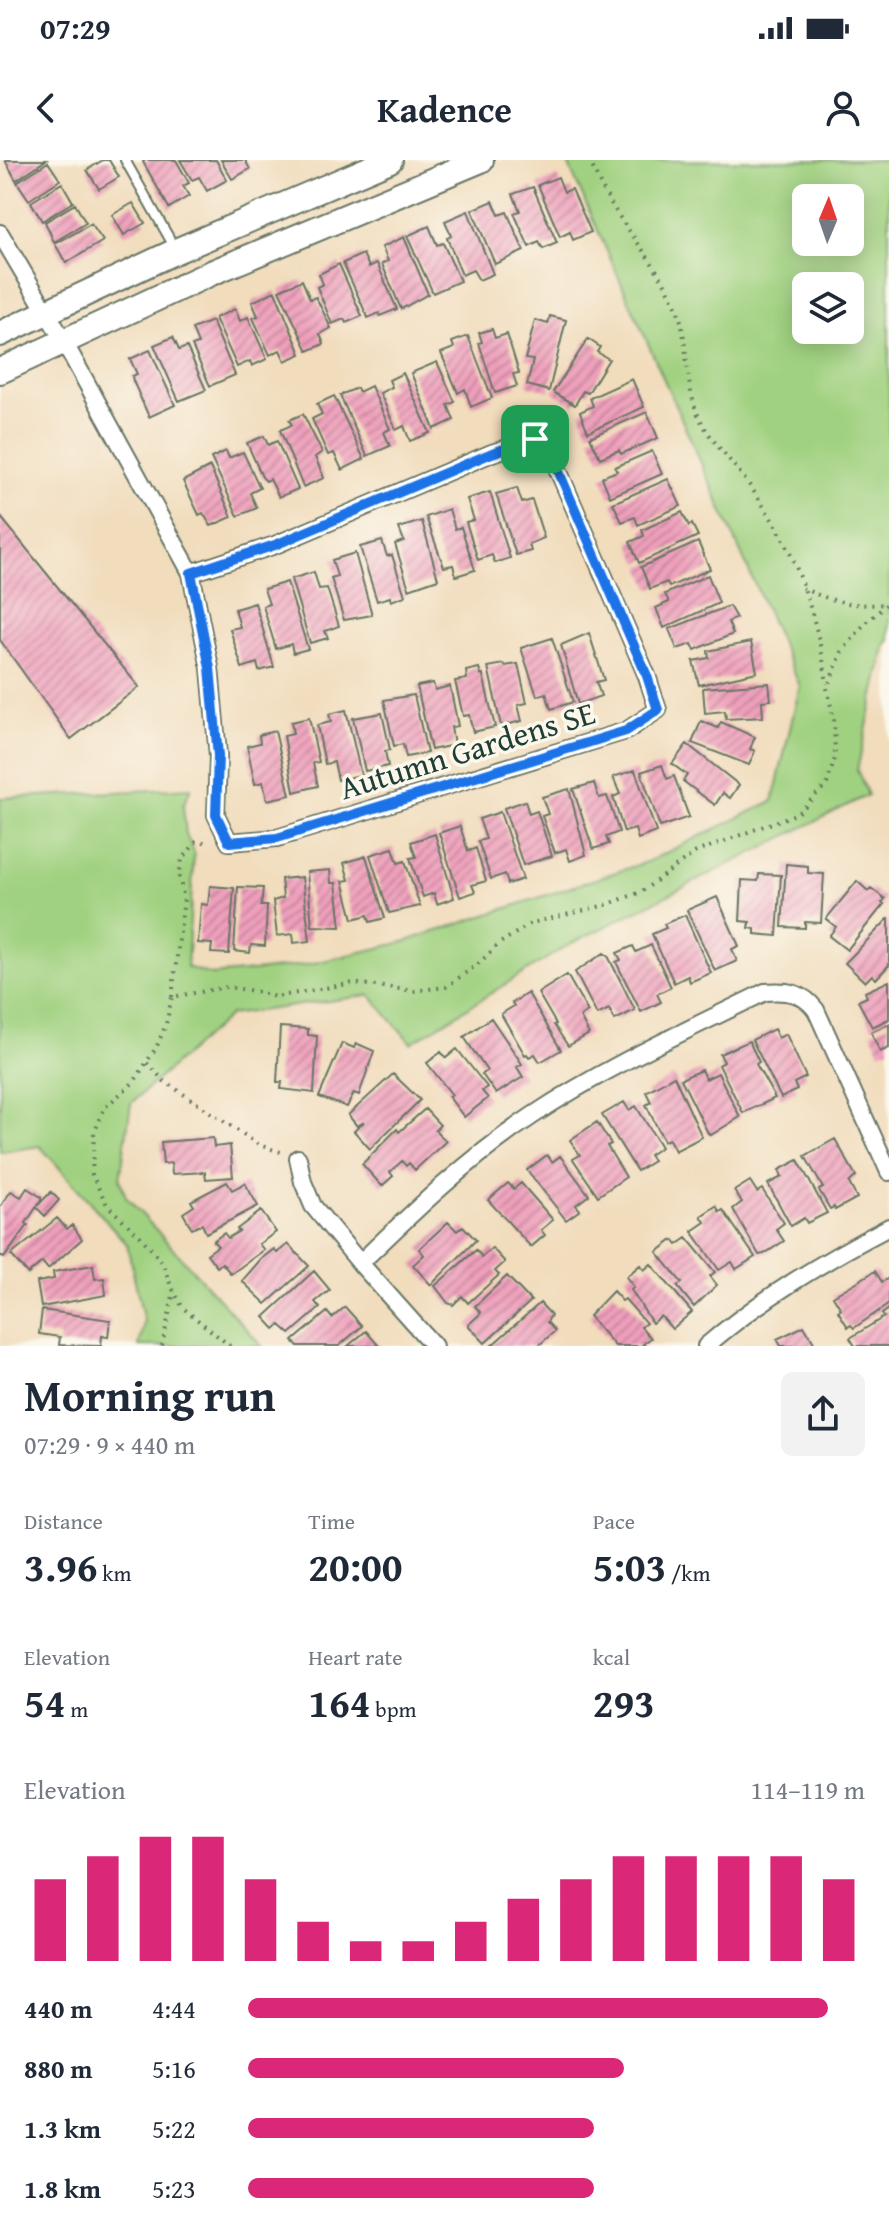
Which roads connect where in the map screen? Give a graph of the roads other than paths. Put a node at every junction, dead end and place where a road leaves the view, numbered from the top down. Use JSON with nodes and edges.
{"nodes":[{"id":1,"x":125,"y":160,"type":"edge"},
{"id":2,"x":390,"y":160,"type":"edge"},
{"id":3,"x":481,"y":160,"type":"edge"},
{"id":4,"x":0,"y":233,"type":"edge"},
{"id":5,"x":176,"y":251,"type":"junction"},
{"id":6,"x":46,"y":311,"type":"junction"},
{"id":7,"x":0,"y":334,"type":"edge"},
{"id":8,"x":63,"y":340,"type":"junction"},
{"id":9,"x":0,"y":371,"type":"edge"},
{"id":10,"x":191,"y":573,"type":"junction"},
{"id":11,"x":298,"y":1158,"type":"road end"},
{"id":12,"x":889,"y":1172,"type":"edge"},
{"id":13,"x":889,"y":1227,"type":"edge"},
{"id":14,"x":360,"y":1263,"type":"junction"},
{"id":15,"x":434,"y":1346,"type":"edge"},
{"id":16,"x":706,"y":1346,"type":"edge"}],
"edges":[{"from":1,"to":5,"type":"lane"},
{"from":2,"to":5,"type":"street"},
{"from":3,"to":8,"type":"street"},
{"from":4,"to":6,"type":"street"},
{"from":5,"to":6,"type":"street"},
{"from":6,"to":7,"type":"street"},
{"from":6,"to":8,"type":"street"},
{"from":8,"to":9,"type":"street"},
{"from":8,"to":10,"type":"street"},
{"from":10,"to":10,"type":"street","name":"Autumn Gardens SE"},
{"from":11,"to":14,"type":"street"},
{"from":12,"to":14,"type":"street"},
{"from":13,"to":16,"type":"street"},
{"from":14,"to":15,"type":"street"}]}
